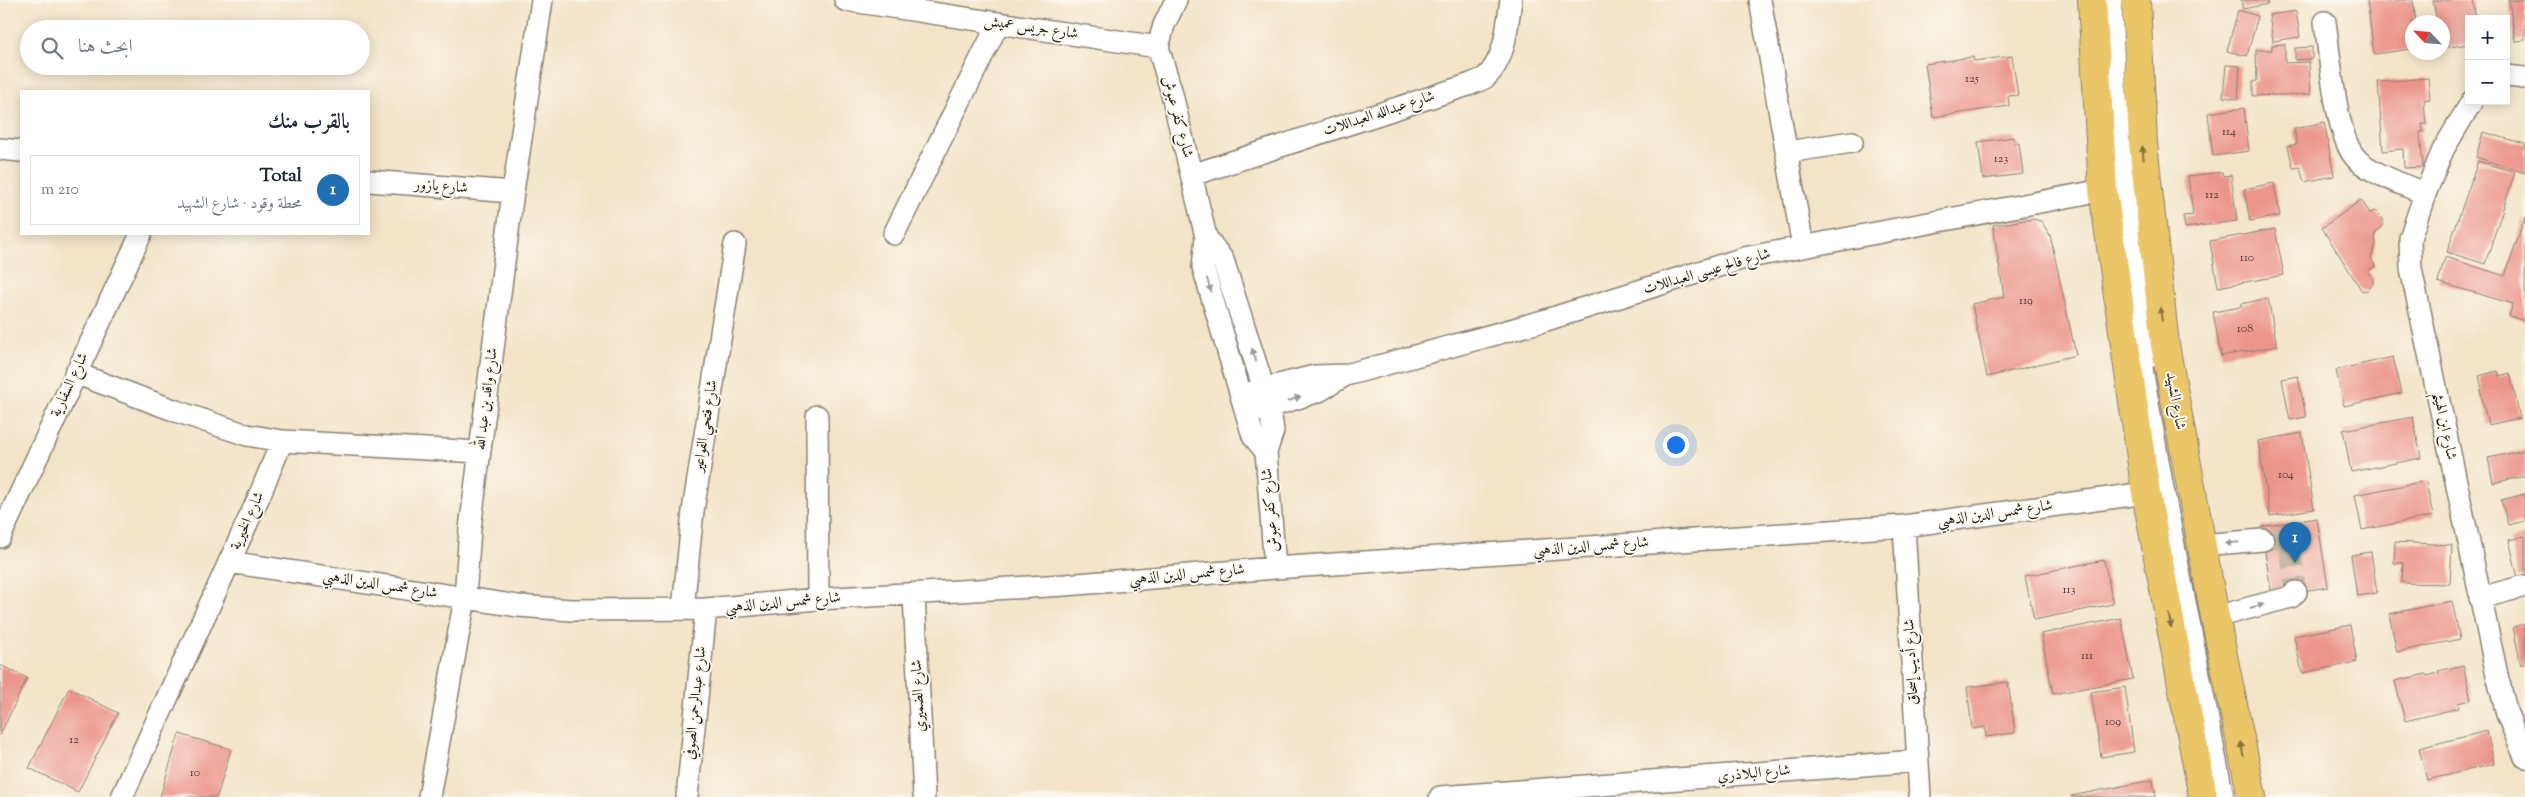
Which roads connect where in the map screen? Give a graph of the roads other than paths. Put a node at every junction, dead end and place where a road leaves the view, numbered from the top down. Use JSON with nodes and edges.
{"nodes":[{"id":1,"x":542,"y":0,"type":"edge"},
{"id":2,"x":845,"y":0,"type":"edge"},
{"id":3,"x":1176,"y":0,"type":"edge"},
{"id":4,"x":1511,"y":0,"type":"edge"},
{"id":5,"x":1760,"y":0,"type":"edge"},
{"id":6,"x":2092,"y":0,"type":"edge"},
{"id":7,"x":2101,"y":0,"type":"edge"},
{"id":8,"x":2111,"y":0,"type":"edge"},
{"id":9,"x":2136,"y":0,"type":"edge"},
{"id":10,"x":2325,"y":22,"type":"dead end"},
{"id":11,"x":998,"y":24,"type":"junction"},
{"id":12,"x":1158,"y":47,"type":"junction"},
{"id":13,"x":2510,"y":76,"type":"edge"},
{"id":14,"x":2525,"y":78,"type":"edge"},
{"id":15,"x":2470,"y":105,"type":"edge"},
{"id":16,"x":1852,"y":142,"type":"dead end"},
{"id":17,"x":0,"y":149,"type":"edge"},
{"id":18,"x":20,"y":151,"type":"edge"},
{"id":19,"x":1787,"y":152,"type":"junction"},
{"id":20,"x":1192,"y":175,"type":"junction"},
{"id":21,"x":370,"y":181,"type":"edge"},
{"id":22,"x":2103,"y":190,"type":"junction"},
{"id":23,"x":513,"y":192,"type":"junction"},
{"id":24,"x":2424,"y":194,"type":"junction"},
{"id":25,"x":894,"y":234,"type":"dead end"},
{"id":26,"x":141,"y":235,"type":"edge"},
{"id":27,"x":1206,"y":237,"type":"junction"},
{"id":28,"x":734,"y":244,"type":"dead end"},
{"id":29,"x":1803,"y":246,"type":"junction"},
{"id":30,"x":75,"y":373,"type":"junction"},
{"id":31,"x":1267,"y":398,"type":"junction"},
{"id":32,"x":1245,"y":404,"type":"junction"},
{"id":33,"x":817,"y":416,"type":"dead end"},
{"id":34,"x":282,"y":441,"type":"junction"},
{"id":35,"x":480,"y":452,"type":"junction"},
{"id":36,"x":1266,"y":452,"type":"junction"},
{"id":37,"x":2146,"y":493,"type":"junction"},
{"id":38,"x":1904,"y":526,"type":"junction"},
{"id":39,"x":0,"y":537,"type":"edge"},
{"id":40,"x":2263,"y":540,"type":"tunnel mouth"},
{"id":41,"x":2201,"y":545,"type":"junction"},
{"id":42,"x":229,"y":562,"type":"junction"},
{"id":43,"x":1275,"y":568,"type":"junction"},
{"id":44,"x":2525,"y":586,"type":"edge"},
{"id":45,"x":2296,"y":592,"type":"dead end"},
{"id":46,"x":914,"y":595,"type":"junction"},
{"id":47,"x":465,"y":598,"type":"junction"},
{"id":48,"x":2480,"y":598,"type":"junction"},
{"id":49,"x":818,"y":599,"type":"junction"},
{"id":50,"x":683,"y":609,"type":"junction"},
{"id":51,"x":706,"y":609,"type":"junction"},
{"id":52,"x":2215,"y":617,"type":"junction"},
{"id":53,"x":2525,"y":757,"type":"edge"},
{"id":54,"x":1918,"y":761,"type":"junction"},
{"id":55,"x":1696,"y":788,"type":"edge"},
{"id":56,"x":122,"y":797,"type":"edge"},
{"id":57,"x":429,"y":797,"type":"edge"},
{"id":58,"x":687,"y":797,"type":"edge"},
{"id":59,"x":924,"y":797,"type":"edge"},
{"id":60,"x":1440,"y":797,"type":"edge"},
{"id":61,"x":1920,"y":797,"type":"edge"},
{"id":62,"x":2203,"y":797,"type":"edge"},
{"id":63,"x":2223,"y":797,"type":"edge"},
{"id":64,"x":2232,"y":797,"type":"edge"},
{"id":65,"x":2252,"y":797,"type":"edge"}],
"edges":[{"from":1,"to":23,"type":"street","name":"شارع واقد بن عبد الله"},
{"from":2,"to":11,"type":"street","name":"شارع جريس عميش"},
{"from":3,"to":12,"type":"street"},
{"from":4,"to":20,"type":"street","name":"شارع عبدالله العبداللات"},
{"from":5,"to":19,"type":"street"},
{"from":6,"to":22,"type":"highway"},
{"from":7,"to":63,"type":"street"},
{"from":8,"to":64,"type":"street"},
{"from":41,"to":9,"type":"highway","name":"شارع الشهيد","one_way":true},
{"from":10,"to":24,"type":"street"},
{"from":11,"to":12,"type":"street","name":"شارع جريس عميش"},
{"from":11,"to":25,"type":"street"},
{"from":12,"to":20,"type":"street","name":"شارع كفر عبوش"},
{"from":13,"to":14,"type":"street"},
{"from":15,"to":24,"type":"street","name":"شارع ابن الهيثم"},
{"from":16,"to":19,"type":"street"},
{"from":17,"to":18,"type":"street"},
{"from":19,"to":29,"type":"street"},
{"from":20,"to":27,"type":"street","name":"شارع كفر عبوش"},
{"from":21,"to":23,"type":"street","name":"شارع يازور"},
{"from":22,"to":29,"type":"street","name":"شارع فالح عيسى العبداللات"},
{"from":22,"to":37,"type":"highway"},
{"from":23,"to":35,"type":"street","name":"شارع واقد بن عبد الله"},
{"from":24,"to":48,"type":"street","name":"شارع ابن الهيثم"},
{"from":26,"to":30,"type":"street","name":"شارع السفارية"},
{"from":31,"to":27,"type":"street","name":"شارع كفر عبوش","one_way":true},
{"from":27,"to":32,"type":"street","name":"شارع كفر عبوش","one_way":true},
{"from":28,"to":50,"type":"street","name":"شارع فتحي الفواعير"},
{"from":29,"to":31,"type":"street","name":"شارع فالح عيسى العبداللات"},
{"from":30,"to":34,"type":"street"},
{"from":30,"to":39,"type":"street","name":"شارع السفارية"},
{"from":31,"to":32,"type":"street","name":"شارع فالح عيسى العبداللات"},
{"from":31,"to":36,"type":"street","name":"شارع كفر عبوش"},
{"from":32,"to":36,"type":"street","name":"شارع كفر عبوش"},
{"from":33,"to":49,"type":"street"},
{"from":34,"to":35,"type":"street"},
{"from":34,"to":42,"type":"street","name":"شارع الخيرية"},
{"from":35,"to":47,"type":"street","name":"شارع واقد بن عبد الله"},
{"from":36,"to":43,"type":"street","name":"شارع كفر عبوش"},
{"from":37,"to":38,"type":"street","name":"شارع شمس الدين الذهبي"},
{"from":37,"to":62,"type":"highway","one_way":true},
{"from":38,"to":43,"type":"street","name":"شارع شمس الدين الذهبي"},
{"from":38,"to":54,"type":"street","name":"شارع أديب إسحاق"},
{"from":40,"to":41,"type":"street","one_way":true},
{"from":41,"to":52,"type":"highway","name":"شارع الشهيد"},
{"from":42,"to":47,"type":"street","name":"شارع شمس الدين الذهبي"},
{"from":42,"to":56,"type":"street","name":"شارع الخيرية"},
{"from":43,"to":46,"type":"street","name":"شارع شمس الدين الذهبي"},
{"from":44,"to":48,"type":"street"},
{"from":52,"to":45,"type":"street","one_way":true},
{"from":46,"to":49,"type":"street","name":"شارع شمس الدين الذهبي"},
{"from":46,"to":59,"type":"street","name":"شارع الضميري"},
{"from":47,"to":50,"type":"street","name":"شارع شمس الدين الذهبي"},
{"from":47,"to":57,"type":"street","name":"شارع واقد بن عبد الله"},
{"from":48,"to":53,"type":"street","name":"شارع ابن الهيثم"},
{"from":49,"to":51,"type":"street","name":"شارع شمس الدين الذهبي"},
{"from":50,"to":51,"type":"street","name":"شارع شمس الدين الذهبي"},
{"from":51,"to":58,"type":"street","name":"شارع عبدالرحمن الصوفي"},
{"from":65,"to":52,"type":"highway","name":"شارع الشهيد","one_way":true},
{"from":54,"to":55,"type":"street","name":"شارع البلاذري"},
{"from":54,"to":61,"type":"street","name":"شارع أديب إسحاق"},
{"from":55,"to":60,"type":"street","name":"شارع البلاذري"}]}
